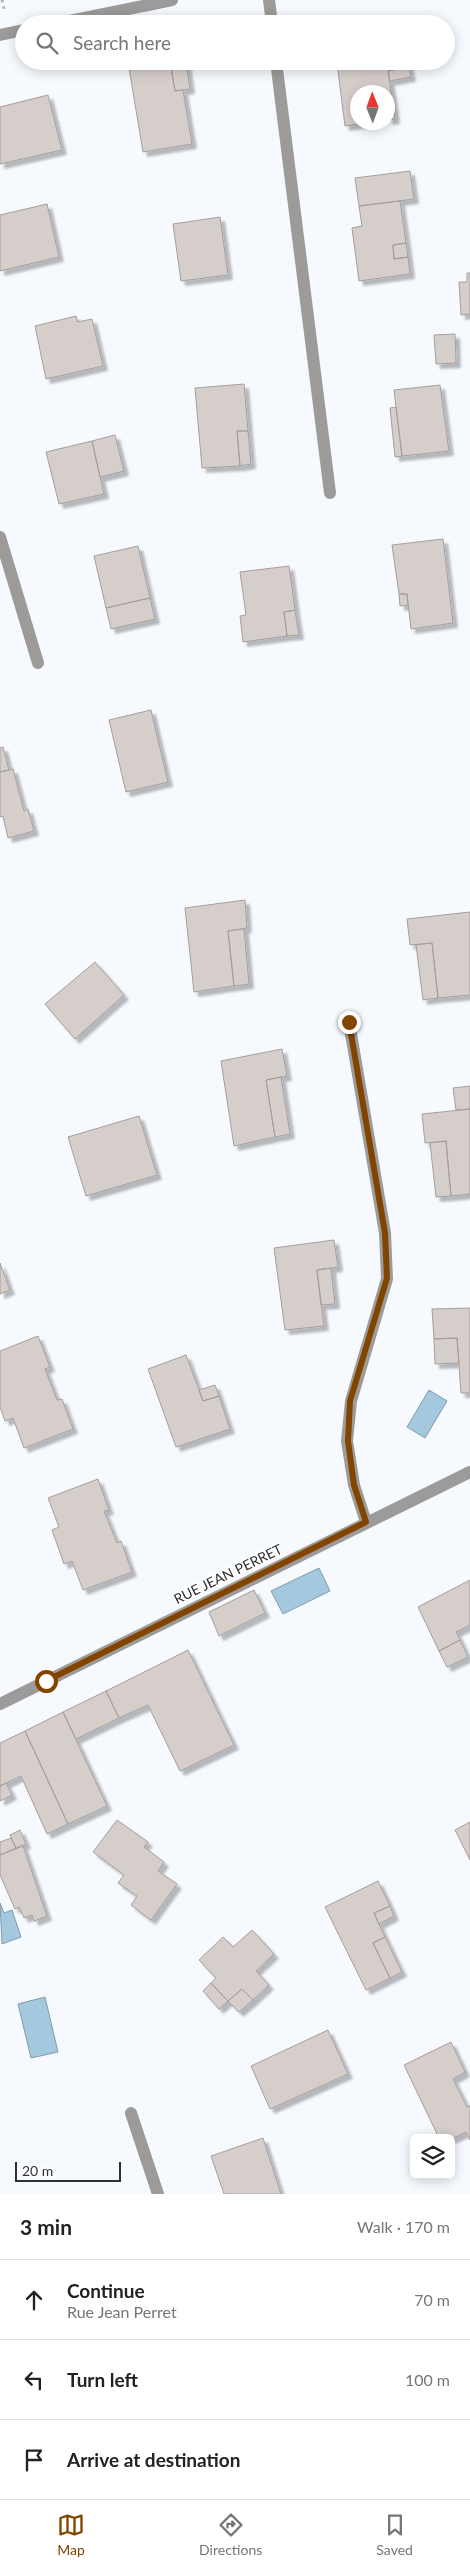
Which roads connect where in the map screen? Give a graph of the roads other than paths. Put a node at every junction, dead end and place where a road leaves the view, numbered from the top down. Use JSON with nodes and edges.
{"nodes":[{"id":1,"x":172,"y":0,"type":"edge"},
{"id":2,"x":269,"y":0,"type":"edge"},
{"id":3,"x":99,"y":15,"type":"edge"},
{"id":4,"x":271,"y":15,"type":"edge"},
{"id":5,"x":15,"y":32,"type":"edge"},
{"id":6,"x":0,"y":35,"type":"edge"},
{"id":7,"x":277,"y":70,"type":"edge"},
{"id":8,"x":330,"y":493,"type":"dead end"},
{"id":9,"x":0,"y":537,"type":"edge"},
{"id":10,"x":38,"y":664,"type":"dead end"},
{"id":11,"x":349,"y":1022,"type":"dead end"},
{"id":12,"x":470,"y":1472,"type":"edge"},
{"id":13,"x":366,"y":1522,"type":"junction"},
{"id":14,"x":0,"y":1704,"type":"edge"},
{"id":15,"x":131,"y":2113,"type":"dead end"},
{"id":16,"x":158,"y":2194,"type":"edge"}],
"edges":[{"from":1,"to":3,"type":"street"},
{"from":2,"to":4,"type":"street"},
{"from":5,"to":6,"type":"street"},
{"from":7,"to":8,"type":"street"},
{"from":9,"to":10,"type":"street"},
{"from":11,"to":13,"type":"street"},
{"from":12,"to":13,"type":"street","name":"RUE JEAN PERRET"},
{"from":13,"to":14,"type":"street","name":"RUE JEAN PERRET"},
{"from":15,"to":16,"type":"street"}]}
